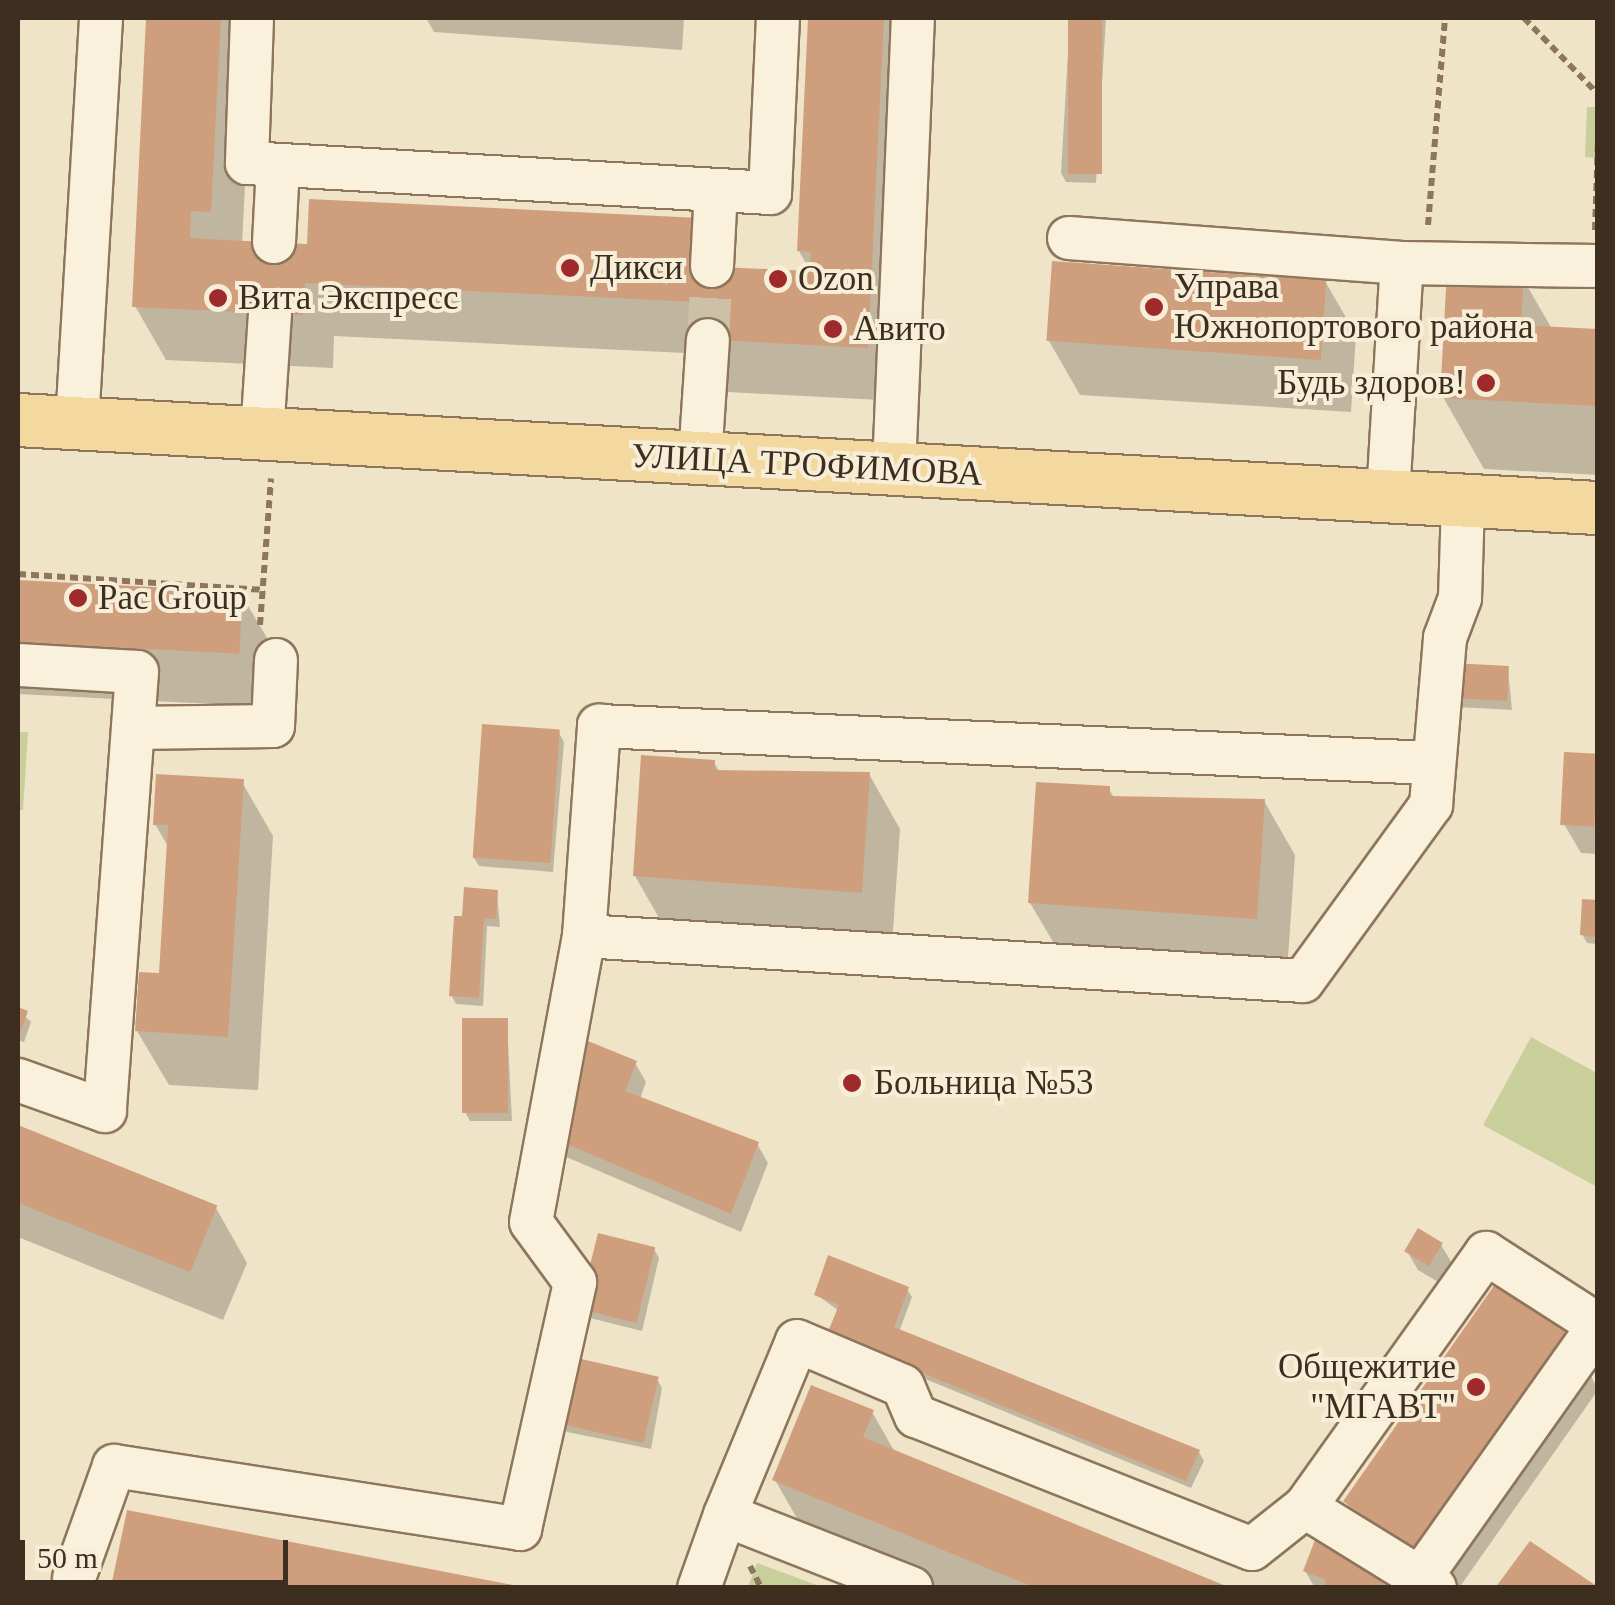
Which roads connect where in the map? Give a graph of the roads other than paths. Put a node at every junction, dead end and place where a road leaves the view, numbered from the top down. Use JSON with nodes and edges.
{"nodes":[{"id":1,"x":101,"y":18,"type":"edge"},
{"id":2,"x":252,"y":18,"type":"edge"},
{"id":3,"x":778,"y":18,"type":"edge"},
{"id":4,"x":912,"y":18,"type":"edge"},
{"id":5,"x":278,"y":166,"type":"junction"},
{"id":6,"x":716,"y":190,"type":"junction"},
{"id":7,"x":1069,"y":238,"type":"dead end"},
{"id":8,"x":274,"y":242,"type":"dead end"},
{"id":9,"x":1596,"y":246,"type":"edge"},
{"id":10,"x":1402,"y":263,"type":"junction"},
{"id":11,"x":712,"y":266,"type":"tunnel mouth"},
{"id":12,"x":270,"y":313,"type":"dead end"},
{"id":13,"x":708,"y":340,"type":"tunnel mouth"},
{"id":14,"x":18,"y":420,"type":"edge"},
{"id":15,"x":76,"y":423,"type":"junction"},
{"id":16,"x":267,"y":453,"type":"junction"},
{"id":17,"x":700,"y":459,"type":"junction"},
{"id":18,"x":894,"y":469,"type":"junction"},
{"id":19,"x":1388,"y":496,"type":"junction"},
{"id":20,"x":1463,"y":500,"type":"junction"},
{"id":21,"x":1598,"y":508,"type":"edge"},
{"id":22,"x":268,"y":645,"type":"road end"},
{"id":23,"x":18,"y":665,"type":"edge"},
{"id":24,"x":133,"y":728,"type":"junction"},
{"id":25,"x":1431,"y":763,"type":"junction"},
{"id":26,"x":584,"y":936,"type":"junction"},
{"id":27,"x":18,"y":1080,"type":"edge"},
{"id":28,"x":1598,"y":1326,"type":"edge"},
{"id":29,"x":1305,"y":1508,"type":"junction"},
{"id":30,"x":726,"y":1514,"type":"junction"},
{"id":31,"x":74,"y":1578,"type":"dead end"},
{"id":32,"x":1424,"y":1584,"type":"edge"},
{"id":33,"x":699,"y":1588,"type":"edge"},
{"id":34,"x":911,"y":1588,"type":"edge"}],
"edges":[{"from":1,"to":15,"type":"lane"},
{"from":2,"to":5,"type":"lane"},
{"from":3,"to":6,"type":"lane"},
{"from":4,"to":18,"type":"lane"},
{"from":5,"to":6,"type":"lane"},
{"from":5,"to":8,"type":"lane"},
{"from":6,"to":11,"type":"lane"},
{"from":7,"to":10,"type":"lane"},
{"from":9,"to":10,"type":"lane"},
{"from":10,"to":19,"type":"lane"},
{"from":12,"to":16,"type":"lane"},
{"from":13,"to":17,"type":"lane"},
{"from":14,"to":15,"type":"main road","name":"УЛИЦА ТРОФИМОВА"},
{"from":15,"to":16,"type":"main road","name":"УЛИЦА ТРОФИМОВА"},
{"from":16,"to":17,"type":"main road","name":"УЛИЦА ТРОФИМОВА"},
{"from":17,"to":18,"type":"main road","name":"УЛИЦА ТРОФИМОВА"},
{"from":18,"to":19,"type":"main road","name":"УЛИЦА ТРОФИМОВА"},
{"from":19,"to":20,"type":"main road","name":"УЛИЦА ТРОФИМОВА"},
{"from":20,"to":21,"type":"main road","name":"УЛИЦА ТРОФИМОВА"},
{"from":20,"to":25,"type":"lane"},
{"from":22,"to":24,"type":"lane"},
{"from":23,"to":24,"type":"lane"},
{"from":24,"to":27,"type":"lane"},
{"from":25,"to":26,"type":"lane"},
{"from":25,"to":26,"type":"lane"},
{"from":26,"to":31,"type":"lane"},
{"from":28,"to":29,"type":"lane"},
{"from":28,"to":32,"type":"lane"},
{"from":29,"to":30,"type":"lane"},
{"from":29,"to":32,"type":"lane"},
{"from":30,"to":33,"type":"lane"},
{"from":30,"to":34,"type":"lane"}]}
